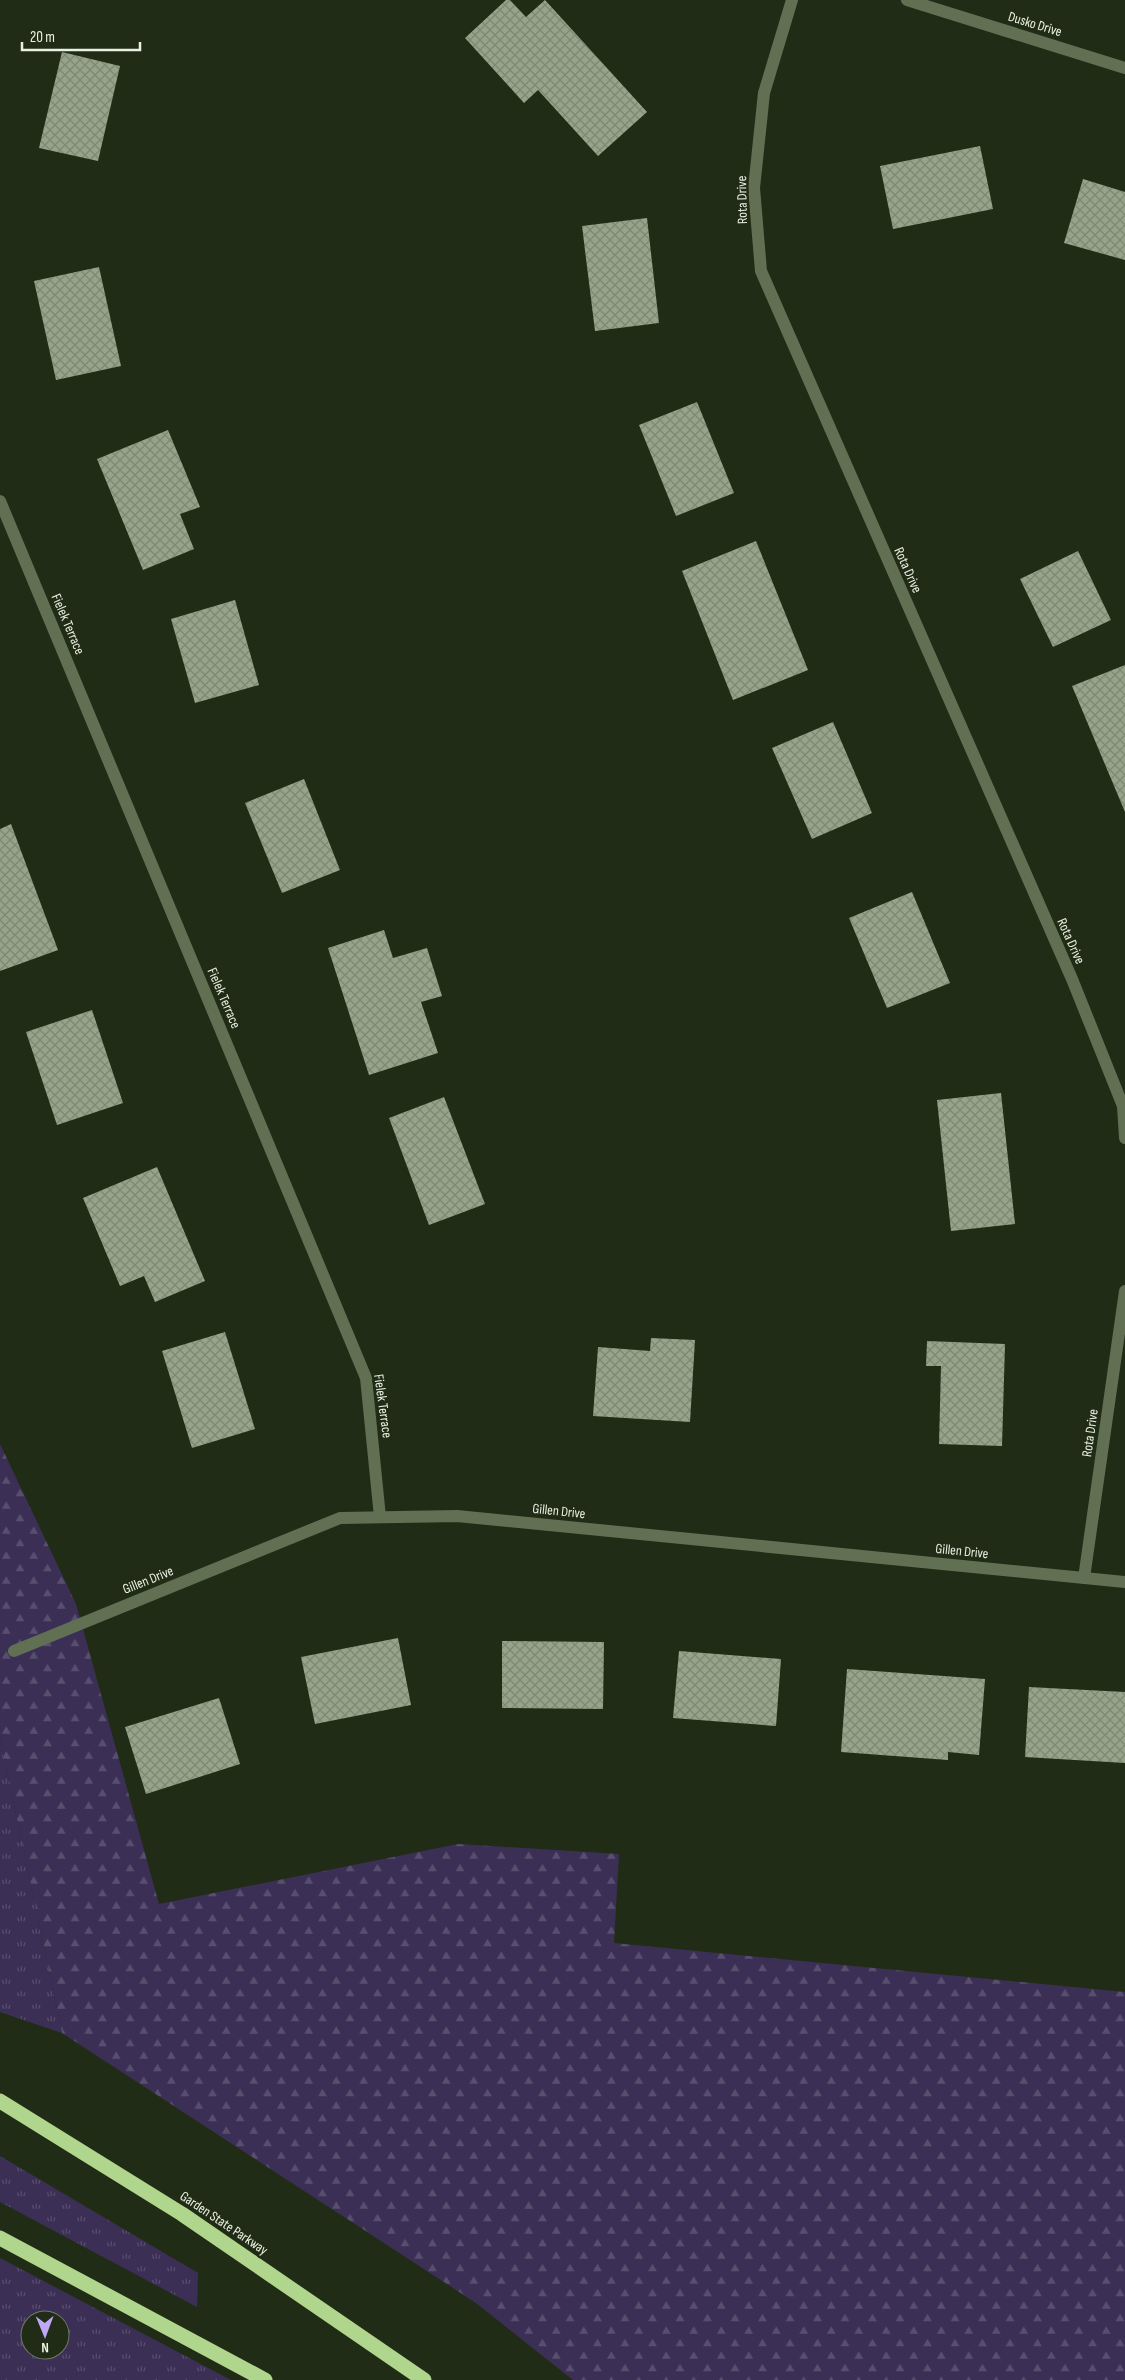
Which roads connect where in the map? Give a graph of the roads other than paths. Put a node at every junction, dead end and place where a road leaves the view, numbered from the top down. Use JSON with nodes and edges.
{"nodes":[{"id":1,"x":792,"y":0,"type":"edge"},
{"id":2,"x":907,"y":0,"type":"edge"},
{"id":3,"x":1125,"y":68,"type":"edge"},
{"id":4,"x":0,"y":501,"type":"edge"},
{"id":5,"x":1125,"y":1138,"type":"edge"},
{"id":6,"x":1125,"y":1291,"type":"edge"},
{"id":7,"x":380,"y":1517,"type":"junction"},
{"id":8,"x":1084,"y":1578,"type":"junction"},
{"id":9,"x":1125,"y":1582,"type":"edge"},
{"id":10,"x":14,"y":1651,"type":"dead end"},
{"id":11,"x":0,"y":2101,"type":"edge"},
{"id":12,"x":0,"y":2238,"type":"edge"},
{"id":13,"x":265,"y":2380,"type":"edge"},
{"id":14,"x":424,"y":2380,"type":"edge"}],
"edges":[{"from":1,"to":5,"type":"street","name":"Rota Drive"},
{"from":2,"to":3,"type":"street","name":"Dusko Drive"},
{"from":4,"to":7,"type":"street","name":"Fielek Terrace"},
{"from":6,"to":8,"type":"street","name":"Rota Drive"},
{"from":7,"to":8,"type":"street","name":"Gillen Drive"},
{"from":7,"to":10,"type":"street","name":"Gillen Drive"},
{"from":8,"to":9,"type":"street","name":"Gillen Drive"},
{"from":11,"to":14,"type":"highway","name":"Garden State Parkway"},
{"from":12,"to":13,"type":"highway"}]}
